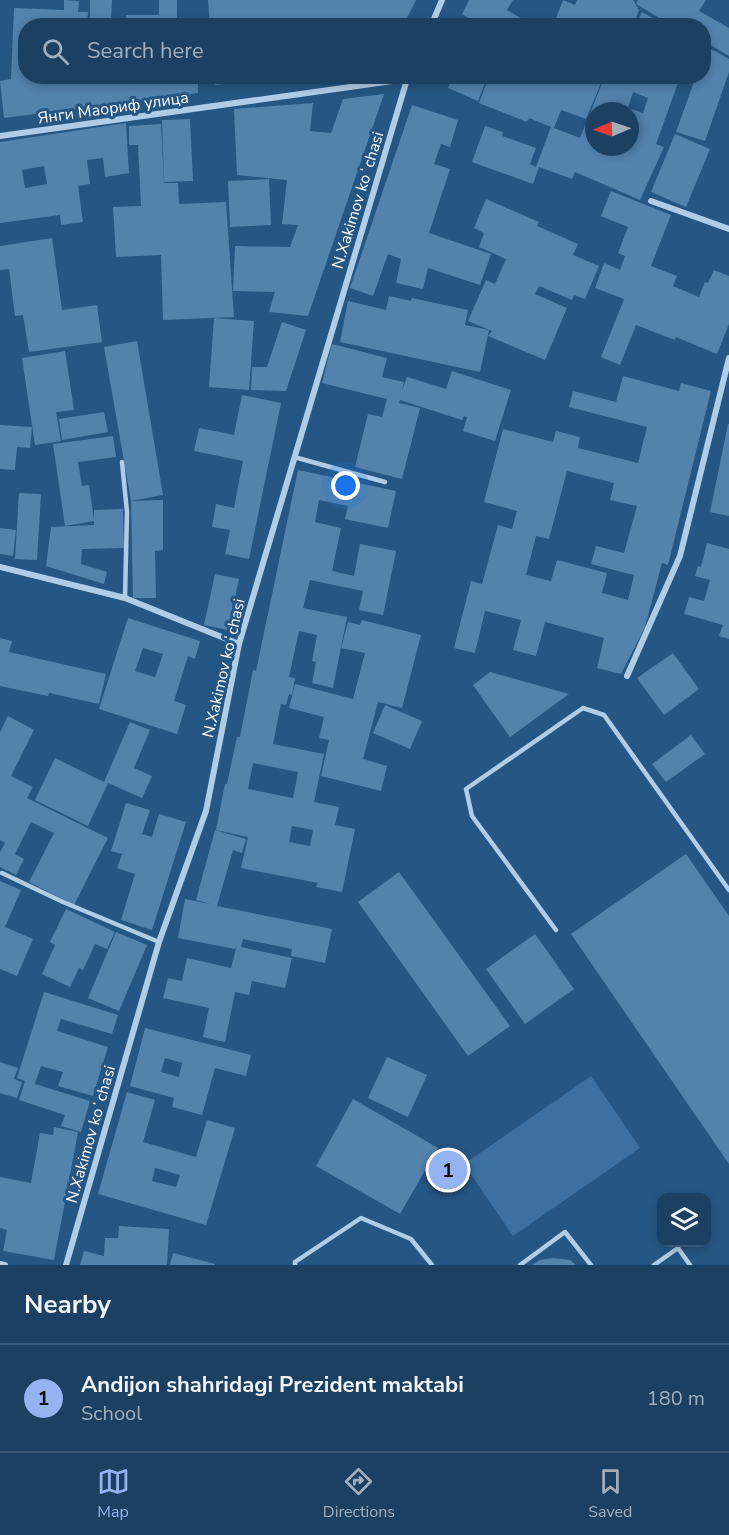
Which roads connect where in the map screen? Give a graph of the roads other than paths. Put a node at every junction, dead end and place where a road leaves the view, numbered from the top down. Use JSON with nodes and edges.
{"nodes":[{"id":1,"x":442,"y":0,"type":"edge"},
{"id":2,"x":434,"y":18,"type":"edge"},
{"id":3,"x":366,"y":84,"type":"edge"},
{"id":4,"x":406,"y":84,"type":"edge"},
{"id":5,"x":0,"y":136,"type":"edge"},
{"id":6,"x":651,"y":201,"type":"dead end"},
{"id":7,"x":729,"y":229,"type":"edge"},
{"id":8,"x":729,"y":358,"type":"edge"},
{"id":9,"x":294,"y":457,"type":"junction"},
{"id":10,"x":122,"y":462,"type":"dead end"},
{"id":11,"x":385,"y":482,"type":"dead end"},
{"id":12,"x":0,"y":567,"type":"edge"},
{"id":13,"x":125,"y":598,"type":"junction"},
{"id":14,"x":239,"y":644,"type":"junction"},
{"id":15,"x":627,"y":676,"type":"dead end"},
{"id":16,"x":2,"y":873,"type":"dead end"},
{"id":17,"x":729,"y":890,"type":"edge"},
{"id":18,"x":556,"y":930,"type":"dead end"},
{"id":19,"x":159,"y":942,"type":"junction"},
{"id":20,"x":0,"y":1264,"type":"edge"},
{"id":21,"x":5,"y":1265,"type":"edge"},
{"id":22,"x":66,"y":1265,"type":"edge"},
{"id":23,"x":295,"y":1265,"type":"edge"},
{"id":24,"x":432,"y":1265,"type":"edge"},
{"id":25,"x":520,"y":1265,"type":"edge"},
{"id":26,"x":591,"y":1265,"type":"edge"},
{"id":27,"x":654,"y":1265,"type":"edge"},
{"id":28,"x":690,"y":1265,"type":"edge"}],
"edges":[{"from":1,"to":2,"type":"street"},
{"from":3,"to":5,"type":"street","name":"Янги Маориф улица"},
{"from":4,"to":9,"type":"street","name":"N.Xakimov koʻchasi"},
{"from":6,"to":7,"type":"street"},
{"from":8,"to":15,"type":"street"},
{"from":9,"to":11,"type":"lane"},
{"from":9,"to":14,"type":"street","name":"N.Xakimov koʻchasi"},
{"from":10,"to":13,"type":"lane"},
{"from":12,"to":13,"type":"street"},
{"from":13,"to":14,"type":"street"},
{"from":14,"to":19,"type":"street","name":"N.Xakimov koʻchasi"},
{"from":16,"to":19,"type":"lane"},
{"from":17,"to":18,"type":"lane"},
{"from":19,"to":22,"type":"street","name":"N.Xakimov koʻchasi"},
{"from":20,"to":21,"type":"street"},
{"from":23,"to":24,"type":"lane"},
{"from":25,"to":26,"type":"lane"},
{"from":27,"to":28,"type":"lane"}]}
